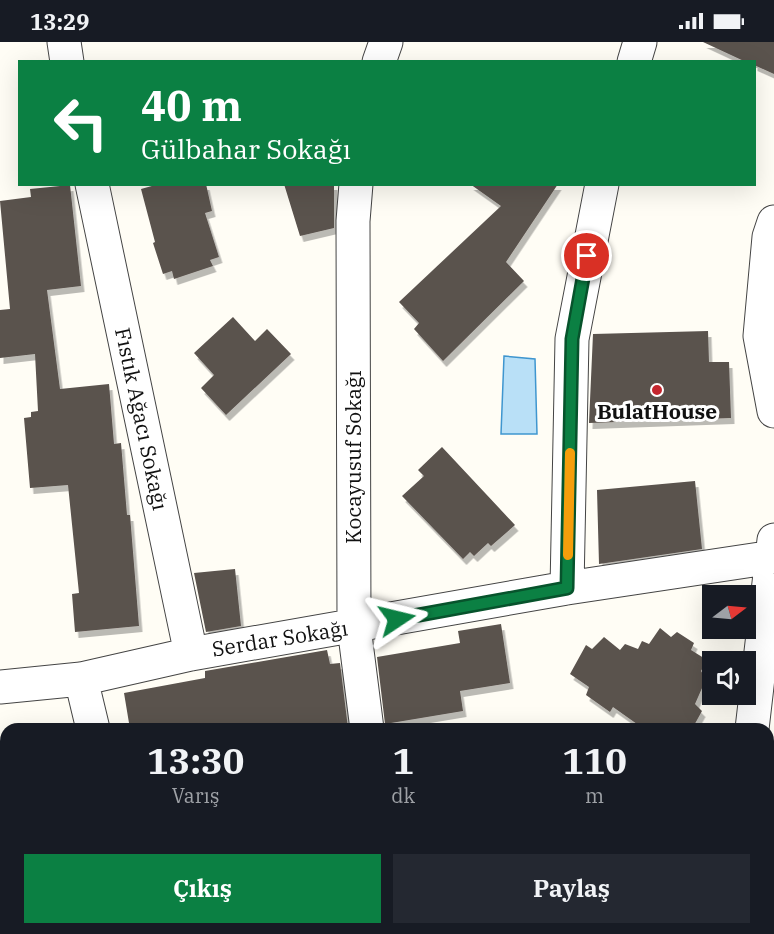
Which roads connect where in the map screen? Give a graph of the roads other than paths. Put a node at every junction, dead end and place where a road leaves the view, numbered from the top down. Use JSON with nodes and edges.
{"nodes":[{"id":1,"x":64,"y":42,"type":"edge"},
{"id":2,"x":639,"y":42,"type":"edge"},
{"id":3,"x":67,"y":60,"type":"edge"},
{"id":4,"x":634,"y":60,"type":"edge"},
{"id":5,"x":92,"y":186,"type":"edge"},
{"id":6,"x":356,"y":186,"type":"edge"},
{"id":7,"x":602,"y":186,"type":"edge"},
{"id":8,"x":774,"y":222,"type":"edge"},
{"id":9,"x":768,"y":315,"type":"edge"},
{"id":10,"x":774,"y":411,"type":"edge"},
{"id":11,"x":773,"y":548,"type":"edge"},
{"id":12,"x":567,"y":588,"type":"junction"},
{"id":13,"x":354,"y":627,"type":"junction"},
{"id":14,"x":191,"y":654,"type":"junction"},
{"id":15,"x":81,"y":679,"type":"junction"},
{"id":16,"x":0,"y":687,"type":"edge"},
{"id":17,"x":92,"y":723,"type":"edge"},
{"id":18,"x":366,"y":723,"type":"edge"},
{"id":19,"x":753,"y":723,"type":"edge"}],
"edges":[{"from":1,"to":3,"type":"street"},
{"from":2,"to":4,"type":"street"},
{"from":5,"to":14,"type":"street","name":"Fıstık Ağacı Sokağı"},
{"from":6,"to":13,"type":"street","name":"Kocayusuf Sokağı"},
{"from":7,"to":12,"type":"street"},
{"from":8,"to":9,"type":"street"},
{"from":9,"to":10,"type":"street"},
{"from":11,"to":12,"type":"street","name":"Serdar Sokağı"},
{"from":11,"to":19,"type":"street"},
{"from":12,"to":13,"type":"street","name":"Serdar Sokağı"},
{"from":13,"to":14,"type":"street","name":"Serdar Sokağı"},
{"from":13,"to":18,"type":"street","name":"Kocayusuf Sokağı"},
{"from":14,"to":15,"type":"street","name":"Serdar Sokağı"},
{"from":15,"to":16,"type":"street","name":"Serdar Sokağı"},
{"from":15,"to":17,"type":"street"}]}
